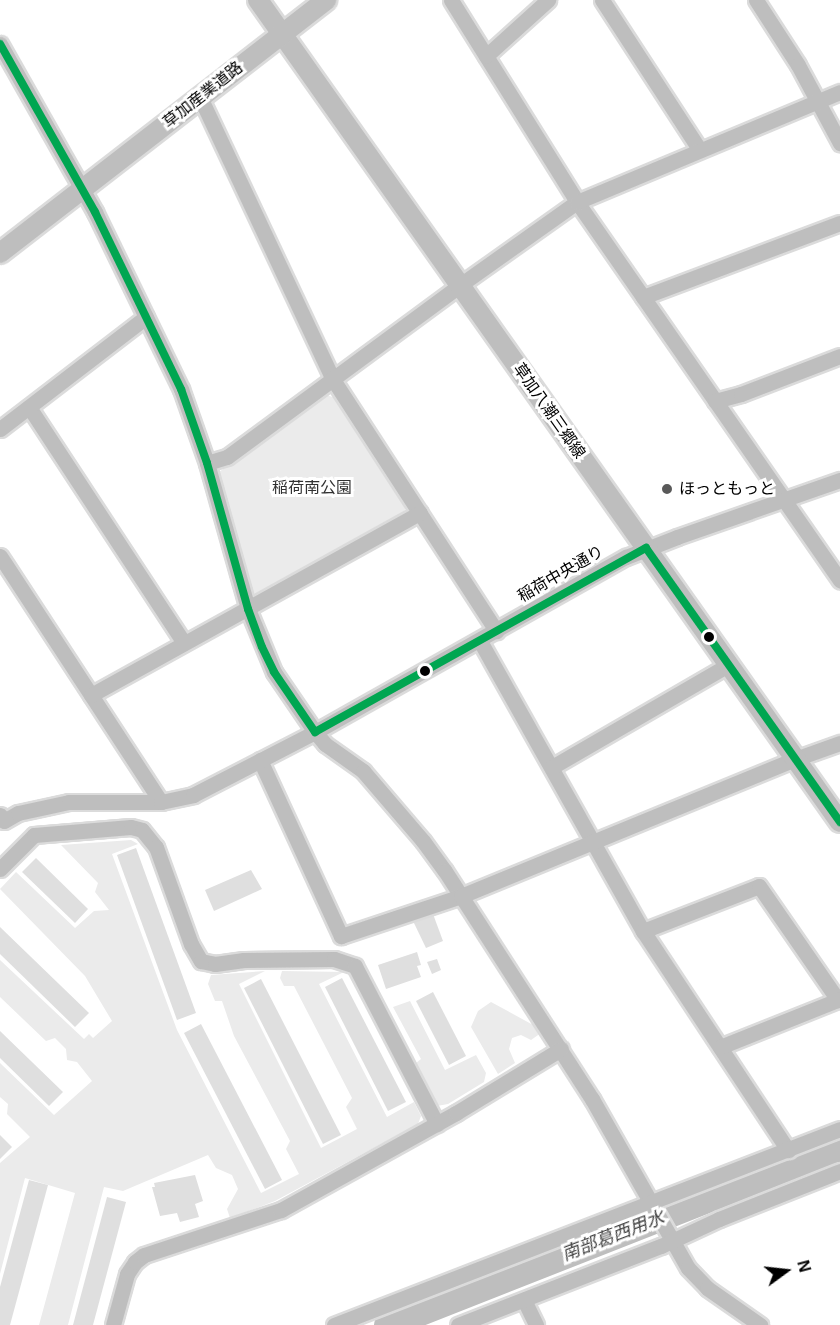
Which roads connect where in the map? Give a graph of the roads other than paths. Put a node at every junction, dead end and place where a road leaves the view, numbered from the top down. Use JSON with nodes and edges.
{"nodes":[{"id":1,"x":258,"y":0,"type":"edge"},
{"id":2,"x":326,"y":0,"type":"edge"},
{"id":3,"x":451,"y":0,"type":"edge"},
{"id":4,"x":548,"y":0,"type":"edge"},
{"id":5,"x":602,"y":0,"type":"edge"},
{"id":6,"x":756,"y":0,"type":"edge"},
{"id":7,"x":282,"y":34,"type":"junction"},
{"id":8,"x":0,"y":44,"type":"edge"},
{"id":9,"x":486,"y":56,"type":"junction"},
{"id":10,"x":840,"y":92,"type":"edge"},
{"id":11,"x":201,"y":97,"type":"junction"},
{"id":12,"x":819,"y":101,"type":"junction"},
{"id":13,"x":840,"y":142,"type":"edge"},
{"id":14,"x":699,"y":149,"type":"junction"},
{"id":15,"x":82,"y":190,"type":"junction"},
{"id":16,"x":578,"y":202,"type":"junction"},
{"id":17,"x":840,"y":223,"type":"edge"},
{"id":18,"x":0,"y":253,"type":"edge"},
{"id":19,"x":460,"y":285,"type":"junction"},
{"id":20,"x":643,"y":297,"type":"junction"},
{"id":21,"x":146,"y":317,"type":"junction"},
{"id":22,"x":840,"y":356,"type":"edge"},
{"id":23,"x":332,"y":378,"type":"junction"},
{"id":24,"x":715,"y":401,"type":"junction"},
{"id":25,"x":29,"y":407,"type":"junction"},
{"id":26,"x":0,"y":429,"type":"edge"},
{"id":27,"x":207,"y":463,"type":"junction"},
{"id":28,"x":840,"y":480,"type":"edge"},
{"id":29,"x":782,"y":501,"type":"junction"},
{"id":30,"x":420,"y":513,"type":"junction"},
{"id":31,"x":646,"y":548,"type":"junction"},
{"id":32,"x":0,"y":556,"type":"edge"},
{"id":33,"x":840,"y":581,"type":"edge"},
{"id":34,"x":248,"y":609,"type":"junction"},
{"id":35,"x":496,"y":631,"type":"junction"},
{"id":36,"x":480,"y":641,"type":"junction"},
{"id":37,"x":184,"y":644,"type":"junction"},
{"id":38,"x":728,"y":665,"type":"junction"},
{"id":39,"x":91,"y":695,"type":"junction"},
{"id":40,"x":315,"y":732,"type":"junction"},
{"id":41,"x":840,"y":743,"type":"edge"},
{"id":42,"x":795,"y":759,"type":"junction"},
{"id":43,"x":260,"y":760,"type":"junction"},
{"id":44,"x":552,"y":767,"type":"junction"},
{"id":45,"x":161,"y":802,"type":"junction"},
{"id":46,"x":0,"y":816,"type":"edge"},
{"id":47,"x":840,"y":822,"type":"edge"},
{"id":48,"x":595,"y":843,"type":"junction"},
{"id":49,"x":0,"y":870,"type":"edge"},
{"id":50,"x":461,"y":896,"type":"junction"},
{"id":51,"x":643,"y":931,"type":"junction"},
{"id":52,"x":839,"y":1000,"type":"edge"},
{"id":53,"x":720,"y":1047,"type":"junction"},
{"id":54,"x":561,"y":1049,"type":"junction"},
{"id":55,"x":437,"y":1124,"type":"junction"},
{"id":56,"x":840,"y":1129,"type":"edge"},
{"id":57,"x":788,"y":1150,"type":"junction"},
{"id":58,"x":840,"y":1171,"type":"edge"},
{"id":59,"x":653,"y":1206,"type":"junction"},
{"id":60,"x":669,"y":1238,"type":"junction"},
{"id":61,"x":524,"y":1300,"type":"junction"},
{"id":62,"x":113,"y":1325,"type":"edge"},
{"id":63,"x":334,"y":1325,"type":"edge"},
{"id":64,"x":458,"y":1325,"type":"edge"},
{"id":65,"x":536,"y":1325,"type":"edge"},
{"id":66,"x":760,"y":1325,"type":"edge"}],
"edges":[{"from":1,"to":7,"type":"main road","name":"草加八潮三郷線"},
{"from":2,"to":7,"type":"main road","name":"草加産業道路"},
{"from":3,"to":9,"type":"street"},
{"from":4,"to":9,"type":"street"},
{"from":5,"to":14,"type":"street"},
{"from":6,"to":12,"type":"street"},
{"from":7,"to":11,"type":"main road","name":"草加産業道路"},
{"from":7,"to":19,"type":"main road","name":"草加八潮三郷線"},
{"from":8,"to":15,"type":"street"},
{"from":9,"to":16,"type":"street"},
{"from":10,"to":12,"type":"street"},
{"from":11,"to":15,"type":"main road","name":"草加産業道路"},
{"from":11,"to":23,"type":"street"},
{"from":12,"to":13,"type":"street"},
{"from":12,"to":14,"type":"street"},
{"from":14,"to":16,"type":"street"},
{"from":15,"to":18,"type":"main road","name":"草加産業道路"},
{"from":15,"to":21,"type":"street"},
{"from":16,"to":19,"type":"street"},
{"from":16,"to":20,"type":"street"},
{"from":17,"to":20,"type":"street"},
{"from":19,"to":23,"type":"street"},
{"from":19,"to":31,"type":"main road","name":"草加八潮三郷線"},
{"from":20,"to":24,"type":"street"},
{"from":21,"to":25,"type":"street"},
{"from":21,"to":27,"type":"street"},
{"from":22,"to":24,"type":"street"},
{"from":23,"to":27,"type":"street"},
{"from":23,"to":30,"type":"street"},
{"from":24,"to":29,"type":"street"},
{"from":25,"to":26,"type":"street"},
{"from":25,"to":37,"type":"street"},
{"from":27,"to":34,"type":"street"},
{"from":28,"to":29,"type":"street","name":"稲荷中央通り"},
{"from":29,"to":31,"type":"street","name":"稲荷中央通り"},
{"from":29,"to":33,"type":"street"},
{"from":30,"to":34,"type":"street"},
{"from":30,"to":35,"type":"street"},
{"from":31,"to":35,"type":"street","name":"稲荷中央通り"},
{"from":31,"to":38,"type":"main road","name":"草加八潮三郷線"},
{"from":32,"to":39,"type":"street"},
{"from":34,"to":37,"type":"street"},
{"from":34,"to":40,"type":"street"},
{"from":35,"to":36,"type":"street","name":"稲荷中央通り"},
{"from":36,"to":40,"type":"street","name":"稲荷中央通り"},
{"from":36,"to":44,"type":"street"},
{"from":37,"to":39,"type":"street"},
{"from":38,"to":42,"type":"main road","name":"草加八潮三郷線"},
{"from":38,"to":44,"type":"street"},
{"from":39,"to":45,"type":"street"},
{"from":40,"to":43,"type":"street","name":"稲荷中央通り"},
{"from":40,"to":50,"type":"street"},
{"from":41,"to":42,"type":"street"},
{"from":42,"to":47,"type":"main road","name":"草加八潮三郷線"},
{"from":42,"to":48,"type":"street"},
{"from":43,"to":45,"type":"street","name":"稲荷中央通り"},
{"from":43,"to":50,"type":"street"},
{"from":44,"to":48,"type":"street"},
{"from":45,"to":46,"type":"street","name":"稲荷中央通り"},
{"from":48,"to":50,"type":"street"},
{"from":48,"to":51,"type":"street"},
{"from":49,"to":55,"type":"street"},
{"from":50,"to":54,"type":"street"},
{"from":51,"to":52,"type":"street"},
{"from":51,"to":53,"type":"street"},
{"from":52,"to":53,"type":"street"},
{"from":53,"to":57,"type":"street"},
{"from":54,"to":55,"type":"street"},
{"from":54,"to":59,"type":"street"},
{"from":55,"to":62,"type":"street"},
{"from":56,"to":57,"type":"street"},
{"from":57,"to":59,"type":"street"},
{"from":58,"to":60,"type":"street"},
{"from":59,"to":60,"type":"street"},
{"from":59,"to":63,"type":"street"},
{"from":60,"to":61,"type":"street"},
{"from":60,"to":66,"type":"street"},
{"from":61,"to":64,"type":"street"},
{"from":61,"to":65,"type":"street"}]}
